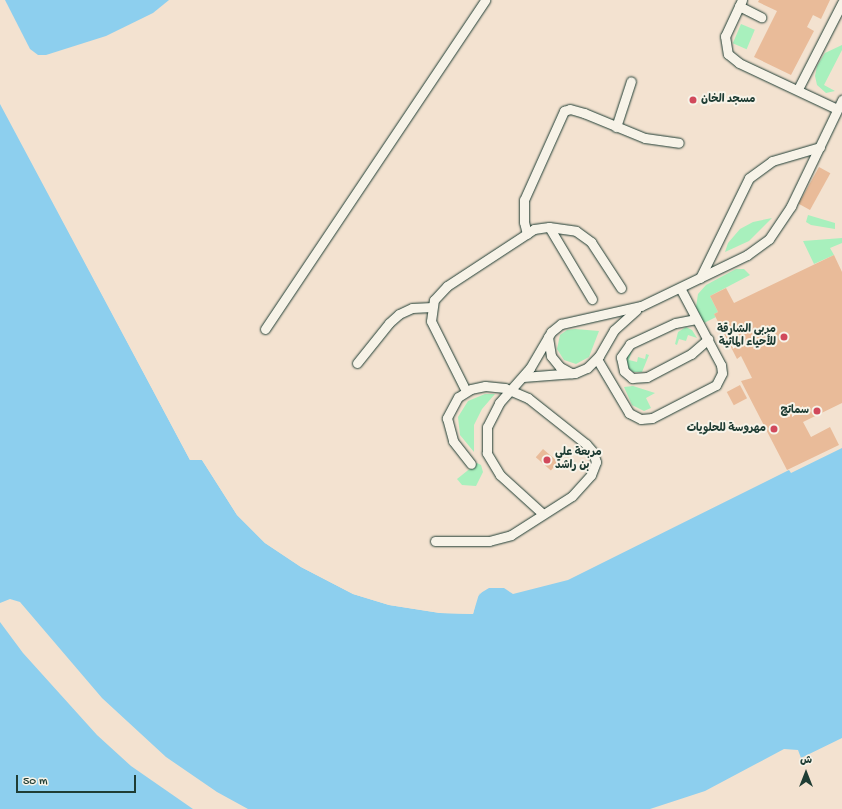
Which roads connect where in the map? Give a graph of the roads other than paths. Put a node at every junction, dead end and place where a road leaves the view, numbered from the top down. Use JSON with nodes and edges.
{"nodes":[{"id":1,"x":485,"y":0,"type":"edge"},
{"id":2,"x":741,"y":3,"type":"edge"},
{"id":3,"x":842,"y":3,"type":"edge"},
{"id":4,"x":761,"y":17,"type":"dead end"},
{"id":5,"x":631,"y":81,"type":"dead end"},
{"id":6,"x":798,"y":90,"type":"junction"},
{"id":7,"x":842,"y":100,"type":"edge"},
{"id":8,"x":838,"y":109,"type":"junction"},
{"id":9,"x":616,"y":127,"type":"junction"},
{"id":10,"x":679,"y":143,"type":"dead end"},
{"id":11,"x":820,"y":147,"type":"junction"},
{"id":12,"x":549,"y":227,"type":"junction"},
{"id":13,"x":527,"y":234,"type":"junction"},
{"id":14,"x":700,"y":278,"type":"junction"},
{"id":15,"x":621,"y":288,"type":"dead end"},
{"id":16,"x":680,"y":288,"type":"junction"},
{"id":17,"x":592,"y":299,"type":"dead end"},
{"id":18,"x":641,"y":306,"type":"junction"},
{"id":19,"x":432,"y":307,"type":"junction"},
{"id":20,"x":696,"y":319,"type":"junction"},
{"id":21,"x":265,"y":329,"type":"dead end"},
{"id":22,"x":548,"y":337,"type":"junction"},
{"id":23,"x":708,"y":339,"type":"junction"},
{"id":24,"x":597,"y":359,"type":"junction"},
{"id":25,"x":358,"y":363,"type":"dead end"},
{"id":26,"x":572,"y":374,"type":"junction"},
{"id":27,"x":523,"y":377,"type":"junction"},
{"id":28,"x":510,"y":389,"type":"junction"},
{"id":29,"x":466,"y":391,"type":"junction"},
{"id":30,"x":471,"y":464,"type":"dead end"},
{"id":31,"x":543,"y":514,"type":"junction"},
{"id":32,"x":435,"y":541,"type":"dead end"}],
"edges":[{"from":1,"to":21,"type":"lane"},
{"from":2,"to":4,"type":"lane"},
{"from":2,"to":6,"type":"lane"},
{"from":3,"to":6,"type":"lane"},
{"from":5,"to":9,"type":"lane"},
{"from":6,"to":8,"type":"lane"},
{"from":7,"to":8,"type":"lane"},
{"from":8,"to":11,"type":"lane"},
{"from":9,"to":10,"type":"lane"},
{"from":9,"to":13,"type":"lane"},
{"from":11,"to":14,"type":"lane"},
{"from":11,"to":14,"type":"lane"},
{"from":12,"to":13,"type":"lane"},
{"from":12,"to":15,"type":"lane"},
{"from":12,"to":17,"type":"lane"},
{"from":13,"to":19,"type":"lane"},
{"from":14,"to":16,"type":"lane"},
{"from":16,"to":18,"type":"lane"},
{"from":16,"to":20,"type":"lane"},
{"from":18,"to":22,"type":"lane"},
{"from":18,"to":24,"type":"lane"},
{"from":19,"to":25,"type":"lane"},
{"from":19,"to":29,"type":"lane"},
{"from":20,"to":23,"type":"lane"},
{"from":20,"to":23,"type":"lane"},
{"from":22,"to":26,"type":"lane"},
{"from":22,"to":27,"type":"lane"},
{"from":23,"to":24,"type":"lane"},
{"from":24,"to":26,"type":"lane"},
{"from":26,"to":27,"type":"lane"},
{"from":27,"to":28,"type":"lane"},
{"from":28,"to":29,"type":"lane"},
{"from":28,"to":31,"type":"lane"},
{"from":28,"to":31,"type":"lane"},
{"from":29,"to":30,"type":"lane"},
{"from":31,"to":32,"type":"lane"}]}
